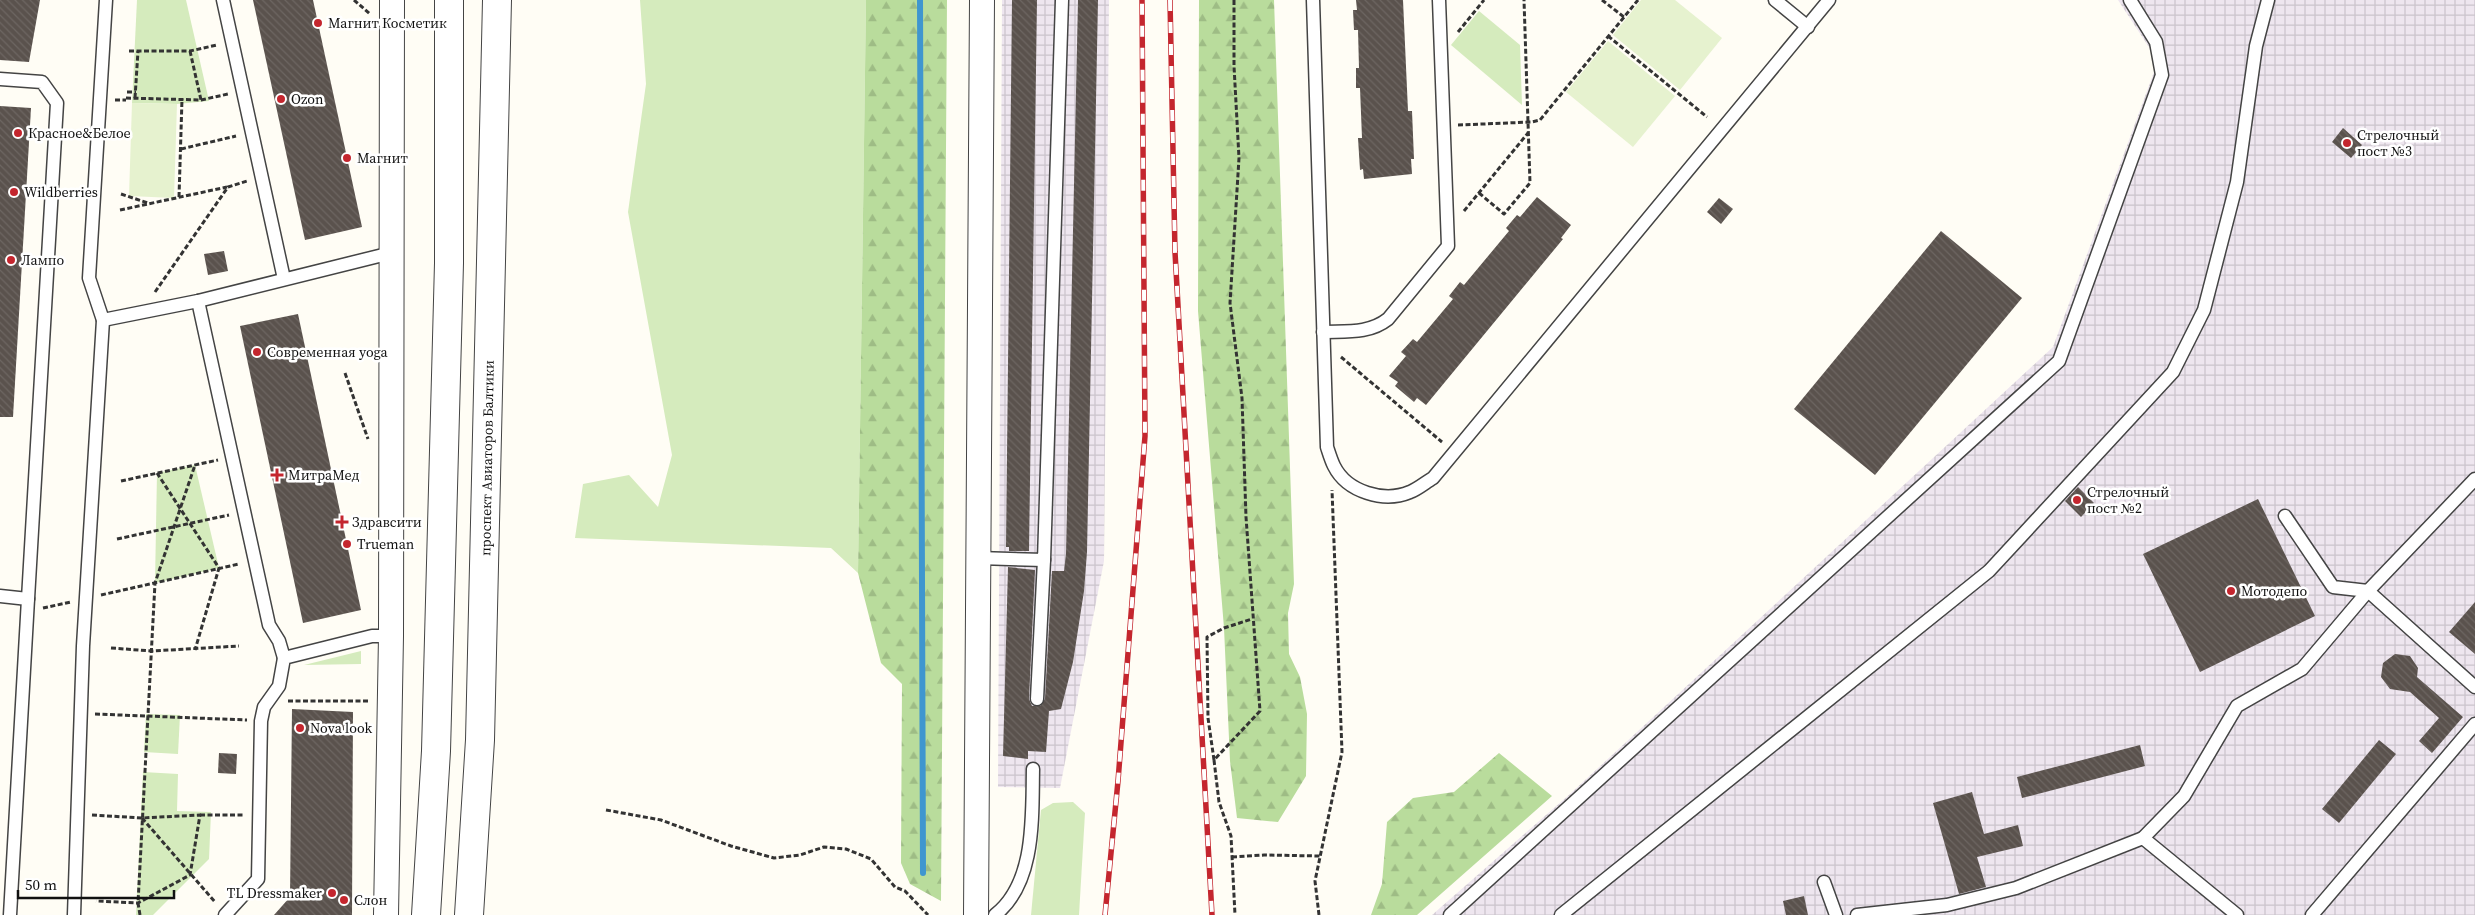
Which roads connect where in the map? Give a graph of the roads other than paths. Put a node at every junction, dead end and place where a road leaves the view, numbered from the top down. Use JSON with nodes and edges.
{"nodes":[{"id":1,"x":106,"y":0,"type":"edge"},
{"id":2,"x":223,"y":0,"type":"edge"},
{"id":3,"x":392,"y":0,"type":"edge"},
{"id":4,"x":449,"y":0,"type":"edge"},
{"id":5,"x":497,"y":0,"type":"edge"},
{"id":6,"x":982,"y":0,"type":"edge"},
{"id":7,"x":1062,"y":0,"type":"edge"},
{"id":8,"x":1313,"y":0,"type":"edge"},
{"id":9,"x":1440,"y":0,"type":"edge"},
{"id":10,"x":1775,"y":0,"type":"edge"},
{"id":11,"x":1829,"y":0,"type":"edge"},
{"id":12,"x":2130,"y":0,"type":"edge"},
{"id":13,"x":2268,"y":0,"type":"edge"},
{"id":14,"x":1808,"y":27,"type":"junction"},
{"id":15,"x":0,"y":79,"type":"edge"},
{"id":16,"x":391,"y":253,"type":"junction"},
{"id":17,"x":284,"y":279,"type":"junction"},
{"id":18,"x":198,"y":301,"type":"junction"},
{"id":19,"x":103,"y":320,"type":"junction"},
{"id":20,"x":1323,"y":332,"type":"junction"},
{"id":21,"x":2475,"y":479,"type":"edge"},
{"id":22,"x":2284,"y":516,"type":"dead end"},
{"id":23,"x":978,"y":558,"type":"junction"},
{"id":24,"x":1044,"y":560,"type":"junction"},
{"id":25,"x":2368,"y":591,"type":"junction"},
{"id":26,"x":0,"y":596,"type":"edge"},
{"id":27,"x":28,"y":599,"type":"junction"},
{"id":28,"x":391,"y":636,"type":"junction"},
{"id":29,"x":284,"y":658,"type":"junction"},
{"id":30,"x":2475,"y":688,"type":"edge"},
{"id":31,"x":1037,"y":699,"type":"dead end"},
{"id":32,"x":2475,"y":724,"type":"edge"},
{"id":33,"x":1033,"y":769,"type":"dead end"},
{"id":34,"x":2143,"y":838,"type":"junction"},
{"id":35,"x":1824,"y":882,"type":"dead end"},
{"id":36,"x":226,"y":914,"type":"edge"},
{"id":37,"x":10,"y":915,"type":"edge"},
{"id":38,"x":74,"y":915,"type":"edge"},
{"id":39,"x":386,"y":915,"type":"edge"},
{"id":40,"x":426,"y":915,"type":"edge"},
{"id":41,"x":470,"y":915,"type":"edge"},
{"id":42,"x":976,"y":915,"type":"edge"},
{"id":43,"x":995,"y":915,"type":"edge"},
{"id":44,"x":1450,"y":915,"type":"edge"},
{"id":45,"x":1561,"y":915,"type":"edge"},
{"id":46,"x":1836,"y":915,"type":"edge"},
{"id":47,"x":1857,"y":915,"type":"edge"},
{"id":48,"x":2237,"y":915,"type":"edge"},
{"id":49,"x":2312,"y":915,"type":"edge"}],
"edges":[{"from":1,"to":19,"type":"lane"},
{"from":2,"to":17,"type":"lane"},
{"from":3,"to":16,"type":"street"},
{"from":4,"to":40,"type":"street"},
{"from":5,"to":41,"type":"street","name":"проспект Авиаторов Балтики"},
{"from":6,"to":23,"type":"street"},
{"from":7,"to":24,"type":"lane"},
{"from":8,"to":20,"type":"lane"},
{"from":9,"to":20,"type":"lane"},
{"from":10,"to":14,"type":"lane"},
{"from":11,"to":14,"type":"lane"},
{"from":12,"to":44,"type":"lane"},
{"from":13,"to":45,"type":"lane"},
{"from":14,"to":20,"type":"lane"},
{"from":15,"to":27,"type":"lane"},
{"from":16,"to":17,"type":"lane"},
{"from":16,"to":28,"type":"street"},
{"from":17,"to":18,"type":"lane"},
{"from":18,"to":19,"type":"lane"},
{"from":18,"to":29,"type":"lane"},
{"from":19,"to":38,"type":"lane"},
{"from":21,"to":25,"type":"lane"},
{"from":22,"to":25,"type":"lane"},
{"from":23,"to":24,"type":"lane"},
{"from":23,"to":42,"type":"street"},
{"from":24,"to":31,"type":"lane"},
{"from":25,"to":30,"type":"lane"},
{"from":25,"to":34,"type":"lane"},
{"from":26,"to":27,"type":"lane"},
{"from":27,"to":37,"type":"lane"},
{"from":28,"to":29,"type":"lane"},
{"from":28,"to":39,"type":"street"},
{"from":29,"to":36,"type":"lane"},
{"from":32,"to":49,"type":"lane"},
{"from":33,"to":43,"type":"lane"},
{"from":34,"to":47,"type":"lane"},
{"from":34,"to":48,"type":"lane"},
{"from":35,"to":46,"type":"lane"}]}
